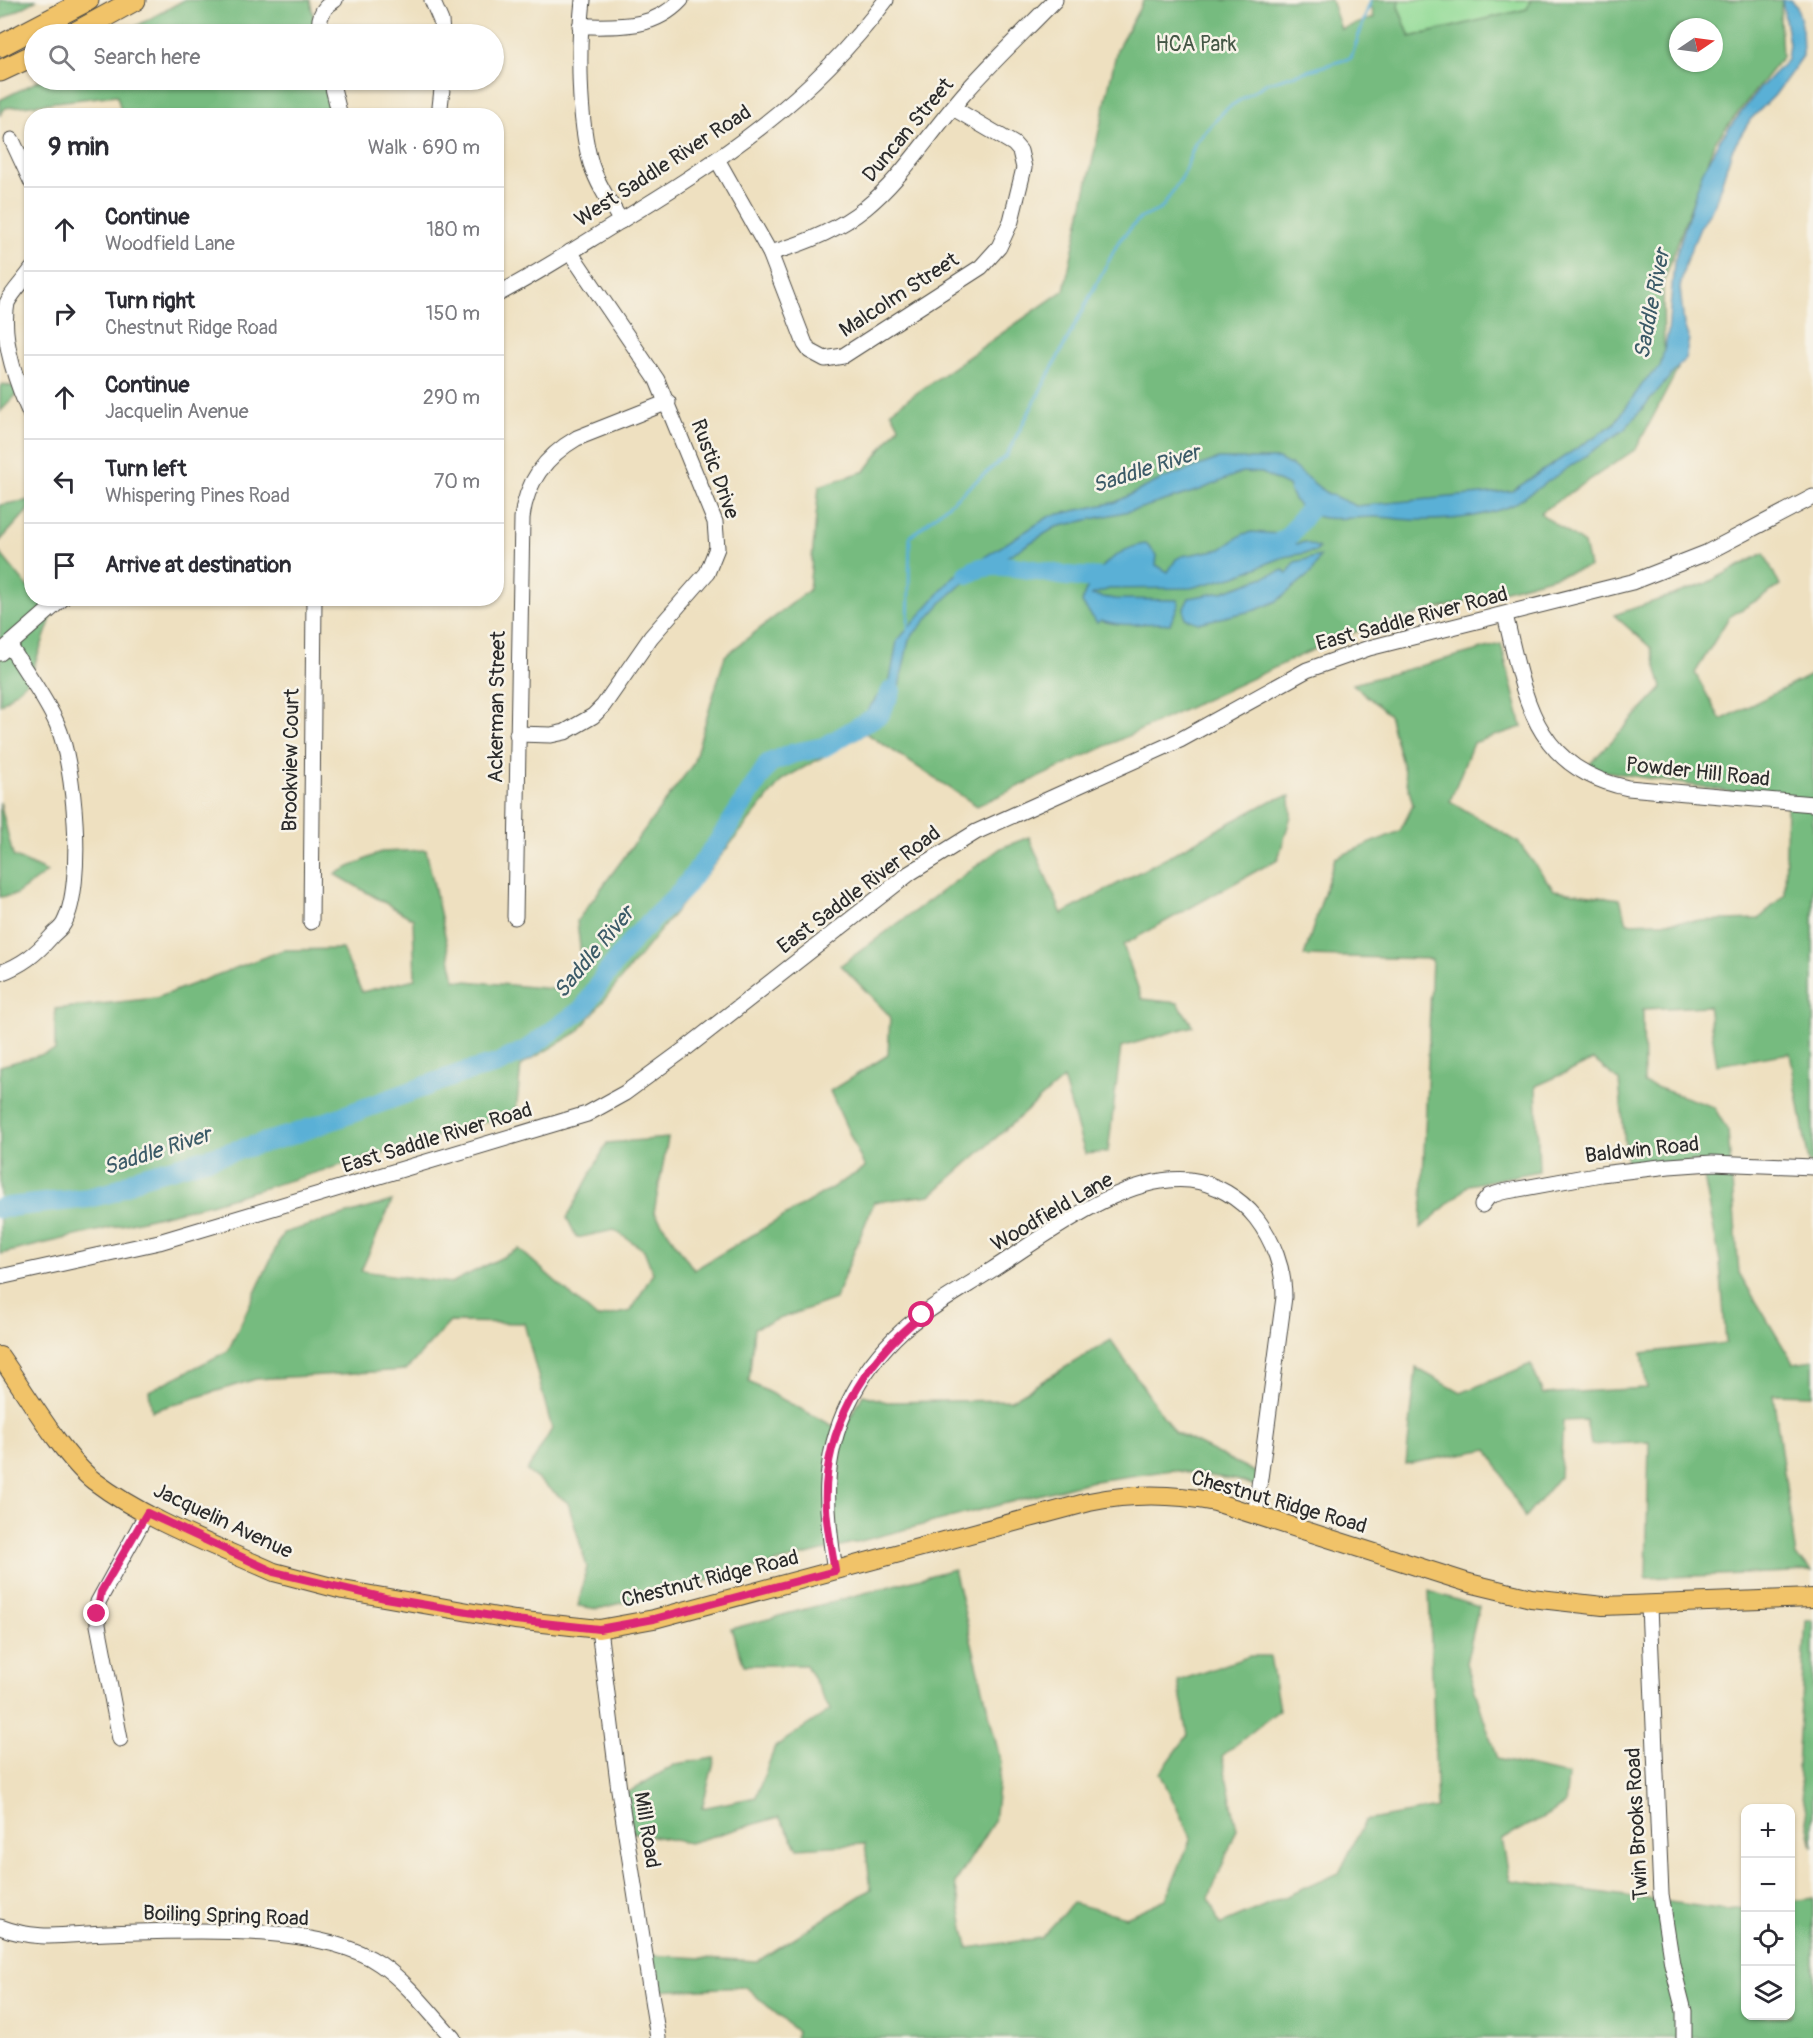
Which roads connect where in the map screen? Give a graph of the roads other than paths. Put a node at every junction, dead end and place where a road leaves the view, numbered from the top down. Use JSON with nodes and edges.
{"nodes":[{"id":1,"x":88,"y":0,"type":"edge"},
{"id":2,"x":135,"y":0,"type":"edge"},
{"id":3,"x":335,"y":0,"type":"edge"},
{"id":4,"x":432,"y":0,"type":"edge"},
{"id":5,"x":583,"y":0,"type":"edge"},
{"id":6,"x":681,"y":0,"type":"edge"},
{"id":7,"x":886,"y":0,"type":"edge"},
{"id":8,"x":1055,"y":0,"type":"edge"},
{"id":9,"x":42,"y":24,"type":"edge"},
{"id":10,"x":91,"y":24,"type":"edge"},
{"id":11,"x":320,"y":24,"type":"edge"},
{"id":12,"x":441,"y":24,"type":"edge"},
{"id":13,"x":580,"y":26,"type":"junction"},
{"id":14,"x":24,"y":33,"type":"edge"},
{"id":15,"x":0,"y":46,"type":"edge"},
{"id":16,"x":24,"y":60,"type":"edge"},
{"id":17,"x":0,"y":71,"type":"edge"},
{"id":18,"x":334,"y":90,"type":"edge"},
{"id":19,"x":442,"y":90,"type":"edge"},
{"id":20,"x":338,"y":108,"type":"edge"},
{"id":21,"x":441,"y":108,"type":"edge"},
{"id":22,"x":952,"y":108,"type":"junction"},
{"id":23,"x":12,"y":140,"type":"dead end"},
{"id":24,"x":718,"y":161,"type":"junction"},
{"id":25,"x":24,"y":166,"type":"edge"},
{"id":26,"x":621,"y":221,"type":"junction"},
{"id":27,"x":570,"y":252,"type":"junction"},
{"id":28,"x":770,"y":253,"type":"junction"},
{"id":29,"x":24,"y":280,"type":"edge"},
{"id":30,"x":504,"y":290,"type":"edge"},
{"id":31,"x":24,"y":400,"type":"edge"},
{"id":32,"x":668,"y":402,"type":"junction"},
{"id":33,"x":1813,"y":497,"type":"edge"},
{"id":34,"x":54,"y":606,"type":"edge"},
{"id":35,"x":314,"y":606,"type":"edge"},
{"id":36,"x":1504,"y":615,"type":"junction"},
{"id":37,"x":5,"y":649,"type":"edge"},
{"id":38,"x":517,"y":734,"type":"junction"},
{"id":39,"x":1813,"y":804,"type":"edge"},
{"id":40,"x":515,"y":917,"type":"dead end"},
{"id":41,"x":311,"y":922,"type":"dead end"},
{"id":42,"x":0,"y":974,"type":"edge"},
{"id":43,"x":1813,"y":1167,"type":"edge"},
{"id":44,"x":1482,"y":1205,"type":"dead end"},
{"id":45,"x":0,"y":1277,"type":"edge"},
{"id":46,"x":0,"y":1356,"type":"edge"},
{"id":47,"x":147,"y":1513,"type":"junction"},
{"id":48,"x":1255,"y":1516,"type":"junction"},
{"id":49,"x":835,"y":1571,"type":"junction"},
{"id":50,"x":1813,"y":1598,"type":"edge"},
{"id":51,"x":1649,"y":1606,"type":"junction"},
{"id":52,"x":599,"y":1629,"type":"junction"},
{"id":53,"x":120,"y":1739,"type":"dead end"},
{"id":54,"x":0,"y":1927,"type":"edge"},
{"id":55,"x":453,"y":2038,"type":"edge"},
{"id":56,"x":658,"y":2038,"type":"edge"},
{"id":57,"x":1684,"y":2038,"type":"edge"}],
"edges":[{"from":1,"to":9,"type":"highway"},
{"from":2,"to":10,"type":"highway"},
{"from":3,"to":11,"type":"street"},
{"from":4,"to":12,"type":"street"},
{"from":5,"to":13,"type":"street"},
{"from":6,"to":13,"type":"street"},
{"from":7,"to":24,"type":"street","name":"West Saddle River Road"},
{"from":8,"to":22,"type":"street","name":"Duncan Street"},
{"from":13,"to":26,"type":"street"},
{"from":14,"to":15,"type":"highway"},
{"from":16,"to":17,"type":"highway"},
{"from":18,"to":20,"type":"street"},
{"from":19,"to":21,"type":"street"},
{"from":22,"to":28,"type":"street","name":"Duncan Street"},
{"from":22,"to":28,"type":"street","name":"Malcolm Street"},
{"from":23,"to":25,"type":"street"},
{"from":24,"to":26,"type":"street","name":"West Saddle River Road"},
{"from":24,"to":28,"type":"street","name":"Malcolm Street"},
{"from":26,"to":27,"type":"street","name":"West Saddle River Road"},
{"from":27,"to":30,"type":"street","name":"West Saddle River Road"},
{"from":27,"to":32,"type":"street","name":"Rustic Drive"},
{"from":29,"to":31,"type":"street"},
{"from":32,"to":38,"type":"street","name":"Ackerman Street"},
{"from":32,"to":38,"type":"street","name":"Rustic Drive"},
{"from":33,"to":36,"type":"street","name":"East Saddle River Road"},
{"from":34,"to":37,"type":"street"},
{"from":35,"to":41,"type":"street","name":"Brookview Court"},
{"from":36,"to":39,"type":"street","name":"Powder Hill Road"},
{"from":36,"to":45,"type":"street","name":"East Saddle River Road"},
{"from":37,"to":42,"type":"street"},
{"from":38,"to":40,"type":"street","name":"Ackerman Street"},
{"from":43,"to":44,"type":"street","name":"Baldwin Road"},
{"from":46,"to":47,"type":"main road","name":"Jacquelin Avenue"},
{"from":47,"to":52,"type":"main road","name":"Jacquelin Avenue"},
{"from":47,"to":53,"type":"street"},
{"from":48,"to":49,"type":"main road","name":"Chestnut Ridge Road"},
{"from":48,"to":49,"type":"street","name":"Woodfield Lane"},
{"from":48,"to":51,"type":"main road","name":"Chestnut Ridge Road"},
{"from":49,"to":52,"type":"main road","name":"Chestnut Ridge Road"},
{"from":50,"to":51,"type":"main road","name":"Chestnut Ridge Road"},
{"from":51,"to":57,"type":"street","name":"Twin Brooks Road"},
{"from":52,"to":56,"type":"street","name":"Mill Road"},
{"from":54,"to":55,"type":"street","name":"Boiling Spring Road"}]}
